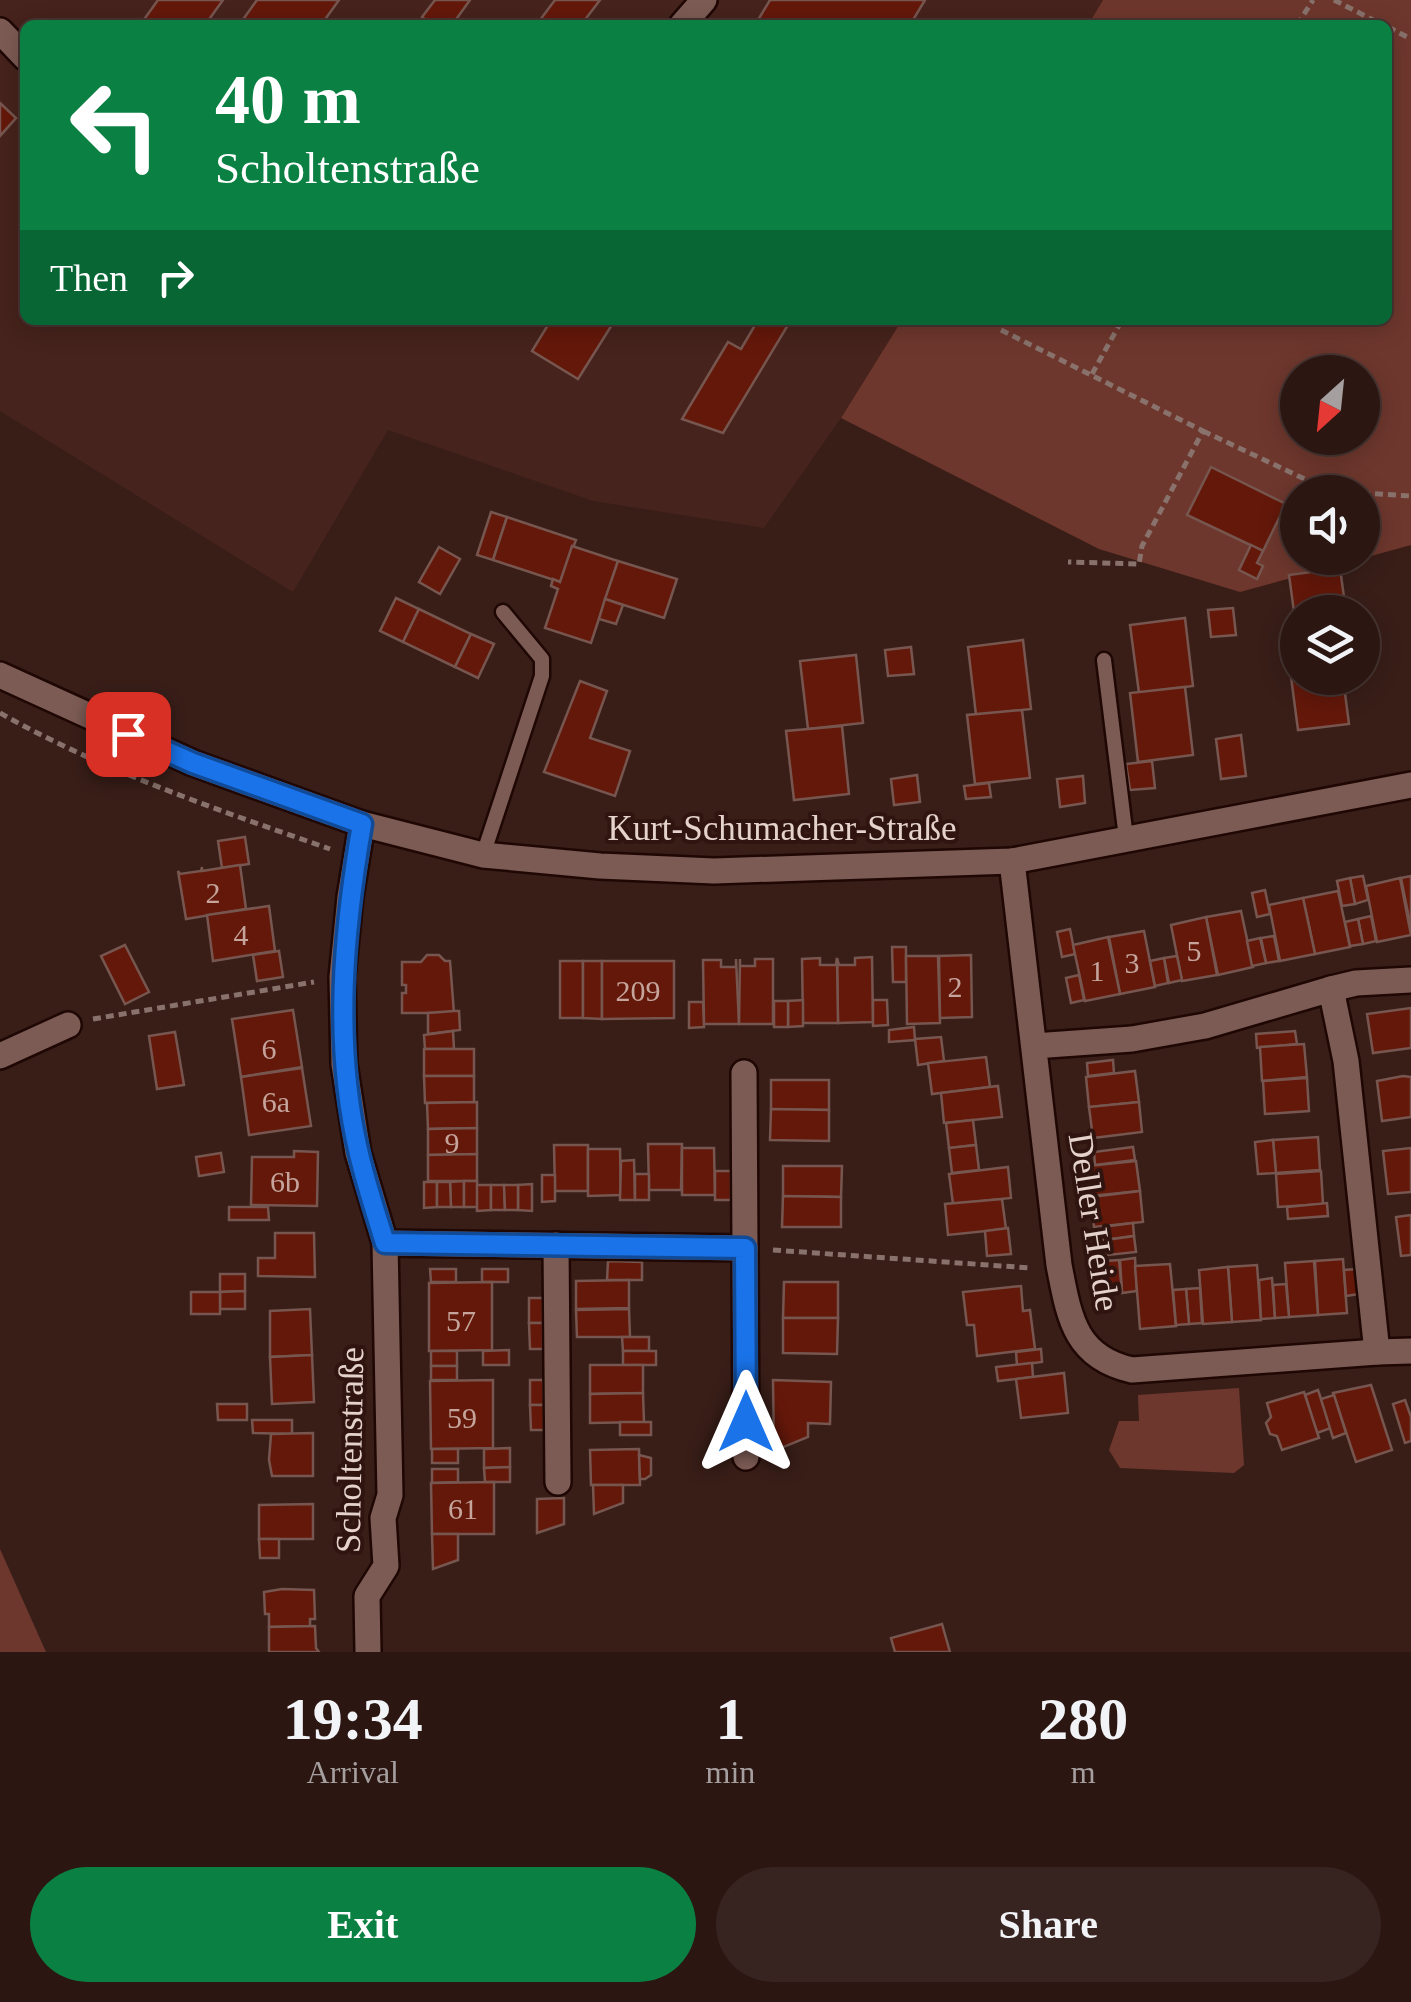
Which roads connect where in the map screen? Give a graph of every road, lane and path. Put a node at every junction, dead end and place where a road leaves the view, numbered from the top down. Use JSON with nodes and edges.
{"nodes":[{"id":1,"x":704,"y":0,"type":"edge"},
{"id":2,"x":1334,"y":0,"type":"edge"},
{"id":3,"x":686,"y":20,"type":"edge"},
{"id":4,"x":1374,"y":20,"type":"edge"},
{"id":5,"x":0,"y":31,"type":"edge"},
{"id":6,"x":20,"y":52,"type":"edge"},
{"id":7,"x":1119,"y":325,"type":"edge"},
{"id":8,"x":1001,"y":330,"type":"dead end"},
{"id":9,"x":1091,"y":375,"type":"junction"},
{"id":10,"x":1203,"y":431,"type":"junction"},
{"id":11,"x":1296,"y":475,"type":"edge"},
{"id":12,"x":1380,"y":493,"type":"edge"},
{"id":13,"x":1411,"y":496,"type":"edge"},
{"id":14,"x":1068,"y":562,"type":"dead end"},
{"id":15,"x":503,"y":612,"type":"dead end"},
{"id":16,"x":1104,"y":660,"type":"dead end"},
{"id":17,"x":0,"y":676,"type":"edge"},
{"id":18,"x":0,"y":713,"type":"edge"},
{"id":19,"x":1411,"y":785,"type":"edge"},
{"id":20,"x":362,"y":824,"type":"junction"},
{"id":21,"x":1126,"y":838,"type":"junction"},
{"id":22,"x":483,"y":855,"type":"junction"},
{"id":23,"x":356,"y":858,"type":"junction"},
{"id":24,"x":1012,"y":861,"type":"junction"},
{"id":25,"x":342,"y":977,"type":"junction"},
{"id":26,"x":1411,"y":980,"type":"edge"},
{"id":27,"x":1331,"y":990,"type":"junction"},
{"id":28,"x":68,"y":1025,"type":"joint"},
{"id":29,"x":1034,"y":1046,"type":"junction"},
{"id":30,"x":0,"y":1056,"type":"edge"},
{"id":31,"x":744,"y":1073,"type":"dead end"},
{"id":32,"x":385,"y":1243,"type":"junction"},
{"id":33,"x":556,"y":1246,"type":"junction"},
{"id":34,"x":745,"y":1248,"type":"junction"},
{"id":35,"x":1059,"y":1265,"type":"junction"},
{"id":36,"x":1411,"y":1350,"type":"edge"},
{"id":37,"x":1378,"y":1352,"type":"junction"},
{"id":38,"x":746,"y":1457,"type":"dead end"},
{"id":39,"x":558,"y":1482,"type":"dead end"},
{"id":40,"x":368,"y":1652,"type":"edge"}],
"edges":[{"from":1,"to":3,"type":"street"},
{"from":2,"to":4,"type":"path"},
{"from":5,"to":6,"type":"street"},
{"from":7,"to":9,"type":"path"},
{"from":8,"to":9,"type":"path"},
{"from":9,"to":10,"type":"path"},
{"from":10,"to":11,"type":"path"},
{"from":10,"to":14,"type":"path"},
{"from":12,"to":13,"type":"path"},
{"from":15,"to":22,"type":"lane"},
{"from":16,"to":21,"type":"lane"},
{"from":17,"to":20,"type":"street","name":"Kurt-Schumacher-Straße"},
{"from":18,"to":23,"type":"path"},
{"from":19,"to":21,"type":"street","name":"Kurt-Schumacher-Straße"},
{"from":20,"to":22,"type":"street","name":"Kurt-Schumacher-Straße"},
{"from":20,"to":23,"type":"street","name":"Scholtenstraße"},
{"from":21,"to":24,"type":"street","name":"Kurt-Schumacher-Straße"},
{"from":22,"to":24,"type":"street","name":"Kurt-Schumacher-Straße"},
{"from":23,"to":25,"type":"street","name":"Scholtenstraße"},
{"from":24,"to":29,"type":"street","name":"Deller Heide"},
{"from":25,"to":28,"type":"path"},
{"from":25,"to":32,"type":"street","name":"Scholtenstraße"},
{"from":26,"to":27,"type":"street"},
{"from":27,"to":29,"type":"street"},
{"from":27,"to":37,"type":"street"},
{"from":28,"to":30,"type":"street"},
{"from":29,"to":35,"type":"street","name":"Deller Heide"},
{"from":31,"to":34,"type":"street"},
{"from":32,"to":33,"type":"street"},
{"from":32,"to":40,"type":"street","name":"Scholtenstraße"},
{"from":33,"to":34,"type":"street"},
{"from":33,"to":39,"type":"street"},
{"from":34,"to":35,"type":"path"},
{"from":34,"to":38,"type":"street"},
{"from":35,"to":37,"type":"street","name":"Deller Heide"},
{"from":36,"to":37,"type":"street","name":"Deller Heide"}]}
